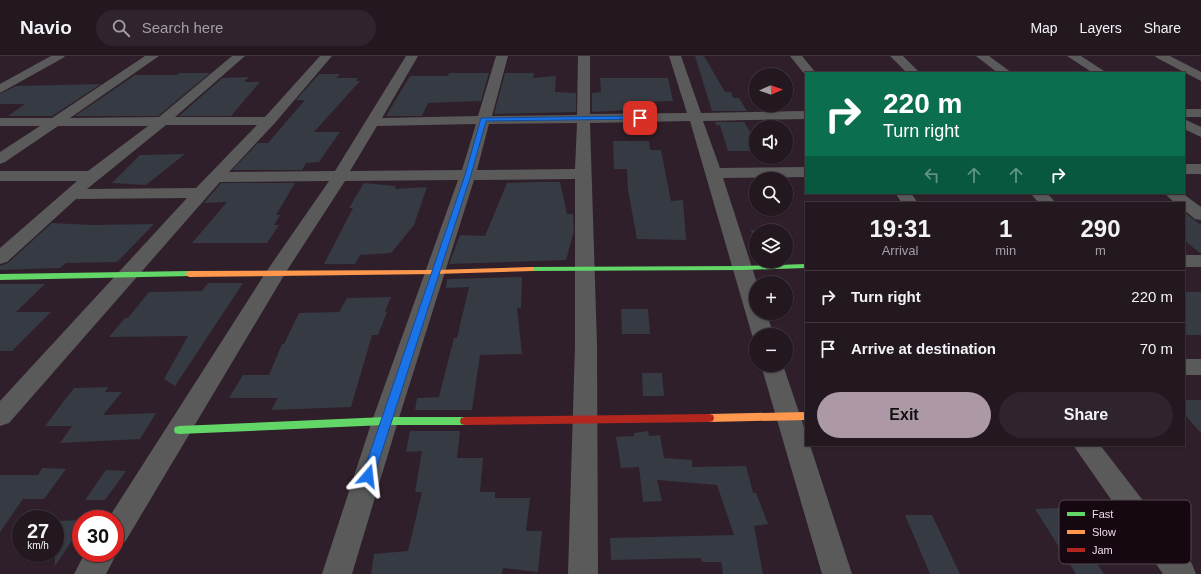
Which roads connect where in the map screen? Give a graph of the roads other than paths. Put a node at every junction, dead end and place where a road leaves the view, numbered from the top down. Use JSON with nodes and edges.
{"nodes":[{"id":1,"x":59,"y":56,"type":"edge"},
{"id":2,"x":153,"y":56,"type":"edge"},
{"id":3,"x":239,"y":56,"type":"edge"},
{"id":4,"x":326,"y":56,"type":"edge"},
{"id":5,"x":412,"y":56,"type":"edge"},
{"id":6,"x":502,"y":56,"type":"edge"},
{"id":7,"x":584,"y":56,"type":"edge"},
{"id":8,"x":675,"y":56,"type":"edge"},
{"id":9,"x":796,"y":56,"type":"edge"},
{"id":10,"x":896,"y":56,"type":"edge"},
{"id":11,"x":982,"y":56,"type":"edge"},
{"id":12,"x":1073,"y":56,"type":"edge"},
{"id":13,"x":1161,"y":56,"type":"edge"},
{"id":14,"x":809,"y":72,"type":"edge"},
{"id":15,"x":913,"y":72,"type":"edge"},
{"id":16,"x":1005,"y":72,"type":"edge"},
{"id":17,"x":1099,"y":72,"type":"edge"},
{"id":18,"x":1201,"y":77,"type":"edge"},
{"id":19,"x":0,"y":89,"type":"edge"},
{"id":20,"x":1201,"y":113,"type":"edge"},
{"id":21,"x":1185,"y":114,"type":"edge"},
{"id":22,"x":805,"y":115,"type":"edge"},
{"id":23,"x":696,"y":116,"type":"junction"},
{"id":24,"x":584,"y":119,"type":"junction"},
{"id":25,"x":483,"y":120,"type":"junction"},
{"id":26,"x":163,"y":121,"type":"junction"},
{"id":27,"x":269,"y":121,"type":"junction"},
{"id":28,"x":0,"y":122,"type":"edge"},
{"id":29,"x":56,"y":122,"type":"junction"},
{"id":30,"x":372,"y":122,"type":"junction"},
{"id":31,"x":1185,"y":124,"type":"edge"},
{"id":32,"x":1201,"y":133,"type":"edge"},
{"id":33,"x":0,"y":159,"type":"edge"},
{"id":34,"x":1185,"y":169,"type":"edge"},
{"id":35,"x":1201,"y":169,"type":"edge"},
{"id":36,"x":714,"y":172,"type":"junction"},
{"id":37,"x":805,"y":172,"type":"edge"},
{"id":38,"x":583,"y":174,"type":"junction"},
{"id":39,"x":468,"y":175,"type":"junction"},
{"id":40,"x":0,"y":176,"type":"edge"},
{"id":41,"x":92,"y":176,"type":"junction"},
{"id":42,"x":215,"y":177,"type":"junction"},
{"id":43,"x":339,"y":177,"type":"junction"},
{"id":44,"x":200,"y":193,"type":"junction"},
{"id":45,"x":72,"y":194,"type":"junction"},
{"id":46,"x":1039,"y":194,"type":"edge"},
{"id":47,"x":1173,"y":194,"type":"edge"},
{"id":48,"x":1047,"y":202,"type":"edge"},
{"id":49,"x":1184,"y":202,"type":"edge"},
{"id":50,"x":1185,"y":202,"type":"edge"},
{"id":51,"x":1201,"y":214,"type":"edge"},
{"id":52,"x":0,"y":258,"type":"edge"},
{"id":53,"x":1185,"y":261,"type":"edge"},
{"id":54,"x":1201,"y":261,"type":"edge"},
{"id":55,"x":805,"y":266,"type":"edge"},
{"id":56,"x":586,"y":268,"type":"junction"},
{"id":57,"x":743,"y":268,"type":"junction"},
{"id":58,"x":276,"y":272,"type":"junction"},
{"id":59,"x":435,"y":272,"type":"junction"},
{"id":60,"x":128,"y":275,"type":"junction"},
{"id":61,"x":0,"y":277,"type":"edge"},
{"id":62,"x":749,"y":289,"type":"edge"},
{"id":63,"x":1185,"y":367,"type":"edge"},
{"id":64,"x":1201,"y":367,"type":"edge"},
{"id":65,"x":775,"y":372,"type":"edge"},
{"id":66,"x":797,"y":416,"type":"edge"},
{"id":67,"x":0,"y":417,"type":"edge"},
{"id":68,"x":585,"y":420,"type":"junction"},
{"id":69,"x":385,"y":421,"type":"junction"},
{"id":70,"x":179,"y":430,"type":"junction"},
{"id":71,"x":1087,"y":446,"type":"edge"},
{"id":72,"x":1127,"y":500,"type":"edge"},
{"id":73,"x":124,"y":519,"type":"edge"},
{"id":74,"x":96,"y":562,"type":"edge"},
{"id":75,"x":1174,"y":564,"type":"edge"},
{"id":76,"x":89,"y":574,"type":"edge"},
{"id":77,"x":337,"y":574,"type":"edge"},
{"id":78,"x":583,"y":574,"type":"edge"},
{"id":79,"x":836,"y":574,"type":"edge"},
{"id":80,"x":1181,"y":574,"type":"edge"}],
"edges":[{"from":1,"to":19,"type":"street"},
{"from":2,"to":29,"type":"street"},
{"from":3,"to":26,"type":"street"},
{"from":4,"to":27,"type":"street"},
{"from":5,"to":30,"type":"street"},
{"from":6,"to":25,"type":"street"},
{"from":7,"to":24,"type":"street"},
{"from":8,"to":23,"type":"street"},
{"from":9,"to":14,"type":"street"},
{"from":10,"to":15,"type":"street"},
{"from":11,"to":16,"type":"street"},
{"from":12,"to":17,"type":"street"},
{"from":13,"to":18,"type":"street"},
{"from":20,"to":21,"type":"street"},
{"from":22,"to":23,"type":"street"},
{"from":23,"to":24,"type":"street"},
{"from":23,"to":36,"type":"street"},
{"from":24,"to":25,"type":"street"},
{"from":24,"to":38,"type":"street"},
{"from":25,"to":30,"type":"street"},
{"from":25,"to":39,"type":"street"},
{"from":26,"to":27,"type":"street"},
{"from":26,"to":29,"type":"street"},
{"from":26,"to":41,"type":"street"},
{"from":27,"to":42,"type":"street"},
{"from":28,"to":29,"type":"street"},
{"from":29,"to":33,"type":"street"},
{"from":30,"to":43,"type":"street"},
{"from":31,"to":32,"type":"street"},
{"from":34,"to":35,"type":"street"},
{"from":36,"to":37,"type":"street"},
{"from":36,"to":57,"type":"street"},
{"from":38,"to":39,"type":"street"},
{"from":38,"to":56,"type":"street"},
{"from":39,"to":43,"type":"street"},
{"from":39,"to":59,"type":"street"},
{"from":40,"to":41,"type":"street"},
{"from":41,"to":45,"type":"street"},
{"from":42,"to":43,"type":"street"},
{"from":42,"to":44,"type":"street"},
{"from":43,"to":58,"type":"street"},
{"from":44,"to":45,"type":"street"},
{"from":44,"to":60,"type":"street"},
{"from":45,"to":52,"type":"street"},
{"from":46,"to":48,"type":"street"},
{"from":47,"to":49,"type":"street"},
{"from":50,"to":51,"type":"street"},
{"from":53,"to":54,"type":"street"},
{"from":55,"to":57,"type":"street"},
{"from":56,"to":57,"type":"street"},
{"from":56,"to":59,"type":"street"},
{"from":56,"to":68,"type":"street"},
{"from":57,"to":62,"type":"street"},
{"from":58,"to":59,"type":"street"},
{"from":58,"to":60,"type":"street"},
{"from":58,"to":70,"type":"street"},
{"from":59,"to":69,"type":"street"},
{"from":60,"to":61,"type":"street"},
{"from":60,"to":67,"type":"street"},
{"from":63,"to":64,"type":"street"},
{"from":65,"to":66,"type":"street"},
{"from":66,"to":68,"type":"street"},
{"from":66,"to":79,"type":"street"},
{"from":68,"to":69,"type":"street"},
{"from":68,"to":78,"type":"street"},
{"from":69,"to":70,"type":"street"},
{"from":69,"to":77,"type":"street"},
{"from":70,"to":73,"type":"street"},
{"from":71,"to":72,"type":"street"},
{"from":74,"to":76,"type":"street"},
{"from":75,"to":80,"type":"street"}]}
